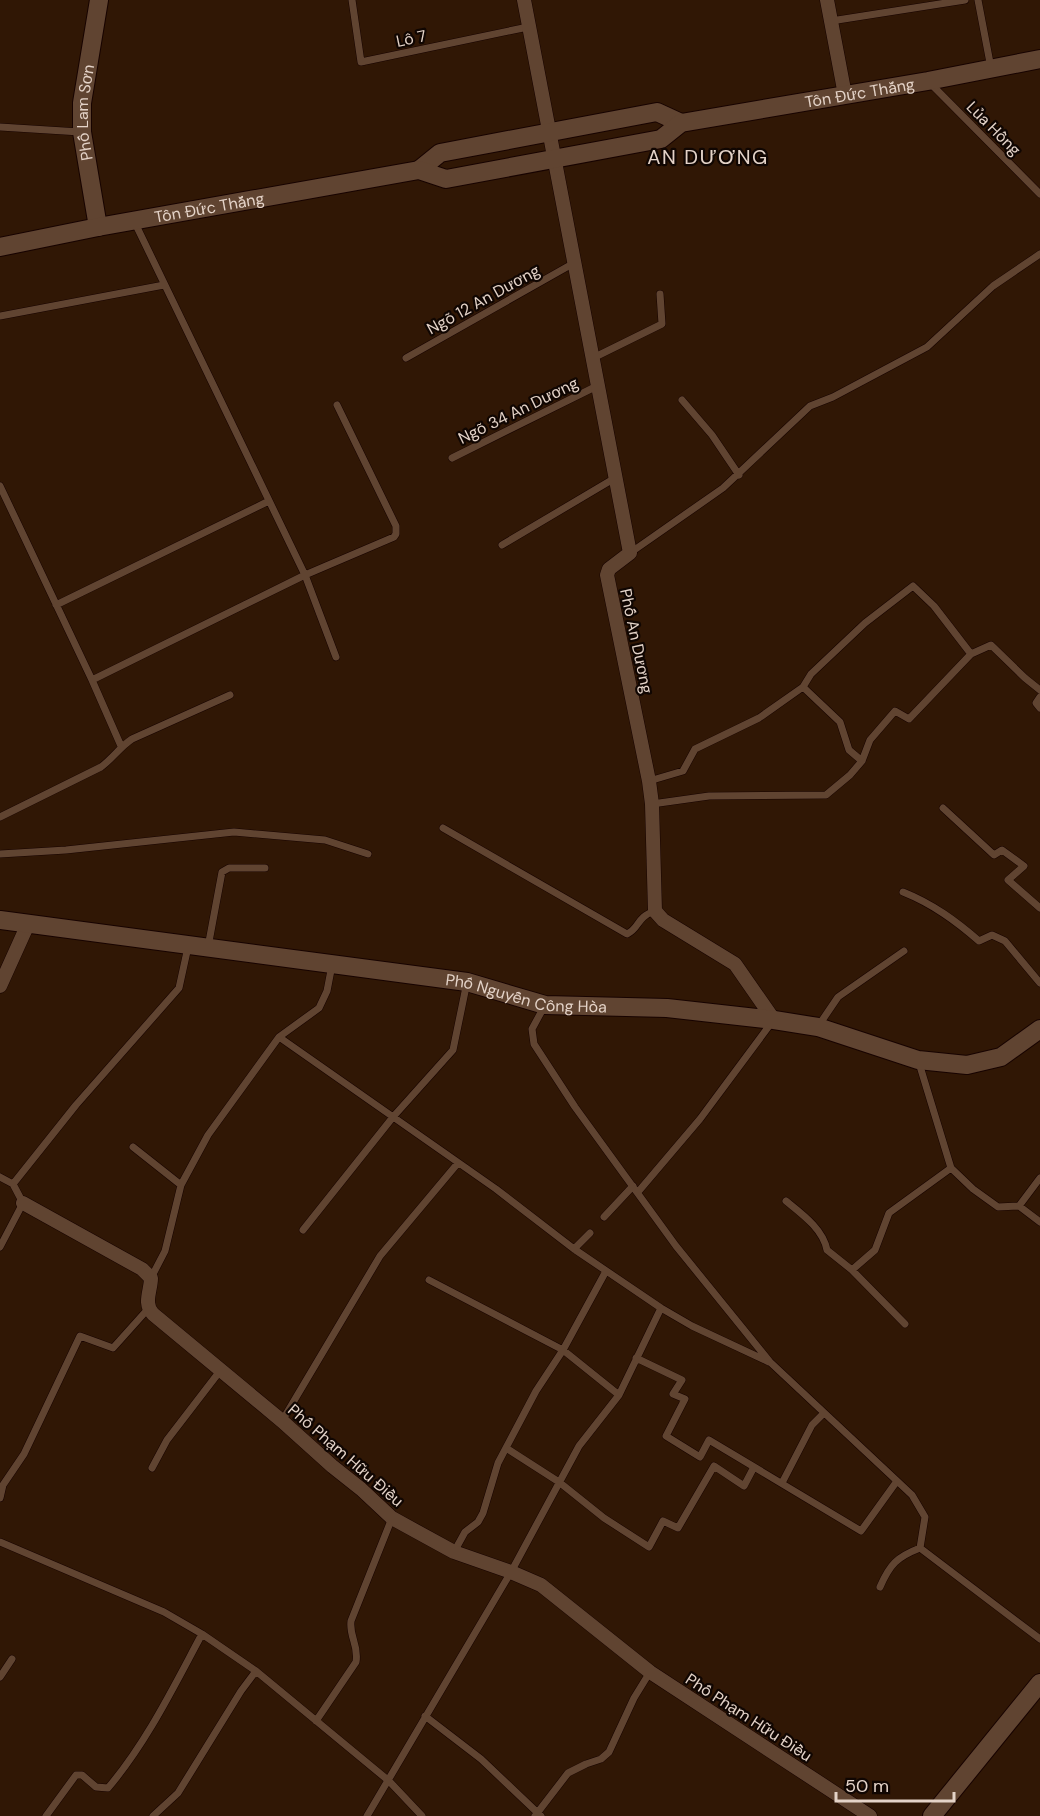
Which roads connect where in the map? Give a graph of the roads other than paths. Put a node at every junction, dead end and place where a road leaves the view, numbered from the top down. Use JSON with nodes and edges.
{"nodes":[{"id":1,"x":99,"y":0,"type":"edge"},
{"id":2,"x":352,"y":0,"type":"edge"},
{"id":3,"x":524,"y":0,"type":"edge"},
{"id":4,"x":827,"y":0,"type":"edge"},
{"id":5,"x":965,"y":0,"type":"edge"},
{"id":6,"x":978,"y":0,"type":"edge"},
{"id":7,"x":831,"y":21,"type":"junction"},
{"id":8,"x":528,"y":27,"type":"junction"},
{"id":9,"x":1040,"y":59,"type":"edge"},
{"id":10,"x":991,"y":68,"type":"junction"},
{"id":11,"x":928,"y":81,"type":"junction"},
{"id":12,"x":845,"y":95,"type":"junction"},
{"id":13,"x":681,"y":123,"type":"junction"},
{"id":14,"x":0,"y":127,"type":"edge"},
{"id":15,"x":82,"y":132,"type":"junction"},
{"id":16,"x":549,"y":132,"type":"junction"},
{"id":17,"x":553,"y":158,"type":"junction"},
{"id":18,"x":419,"y":170,"type":"junction"},
{"id":19,"x":1040,"y":194,"type":"edge"},
{"id":20,"x":134,"y":221,"type":"junction"},
{"id":21,"x":98,"y":226,"type":"junction"},
{"id":22,"x":0,"y":247,"type":"edge"},
{"id":23,"x":1040,"y":254,"type":"edge"},
{"id":24,"x":574,"y":263,"type":"junction"},
{"id":25,"x":164,"y":285,"type":"junction"},
{"id":26,"x":660,"y":294,"type":"dead end"},
{"id":27,"x":0,"y":316,"type":"edge"},
{"id":28,"x":406,"y":358,"type":"dead end"},
{"id":29,"x":591,"y":358,"type":"junction"},
{"id":30,"x":597,"y":386,"type":"junction"},
{"id":31,"x":682,"y":400,"type":"dead end"},
{"id":32,"x":337,"y":405,"type":"dead end"},
{"id":33,"x":452,"y":458,"type":"dead end"},
{"id":34,"x":739,"y":475,"type":"junction"},
{"id":35,"x":615,"y":478,"type":"junction"},
{"id":36,"x":0,"y":486,"type":"edge"},
{"id":37,"x":269,"y":501,"type":"junction"},
{"id":38,"x":502,"y":544,"type":"dead end"},
{"id":39,"x":630,"y":553,"type":"junction"},
{"id":40,"x":305,"y":575,"type":"junction"},
{"id":41,"x":56,"y":605,"type":"junction"},
{"id":42,"x":971,"y":654,"type":"junction"},
{"id":43,"x":336,"y":657,"type":"dead end"},
{"id":44,"x":92,"y":680,"type":"junction"},
{"id":45,"x":803,"y":687,"type":"junction"},
{"id":46,"x":1040,"y":690,"type":"edge"},
{"id":47,"x":230,"y":695,"type":"dead end"},
{"id":48,"x":1040,"y":697,"type":"edge"},
{"id":49,"x":1040,"y":708,"type":"edge"},
{"id":50,"x":121,"y":746,"type":"junction"},
{"id":51,"x":862,"y":761,"type":"junction"},
{"id":52,"x":649,"y":781,"type":"junction"},
{"id":53,"x":652,"y":804,"type":"junction"},
{"id":54,"x":943,"y":808,"type":"dead end"},
{"id":55,"x":0,"y":817,"type":"edge"},
{"id":56,"x":443,"y":828,"type":"dead end"},
{"id":57,"x":0,"y":854,"type":"edge"},
{"id":58,"x":368,"y":855,"type":"dead end"},
{"id":59,"x":265,"y":868,"type":"dead end"},
{"id":60,"x":903,"y":892,"type":"dead end"},
{"id":61,"x":1040,"y":908,"type":"edge"},
{"id":62,"x":655,"y":910,"type":"junction"},
{"id":63,"x":0,"y":920,"type":"edge"},
{"id":64,"x":28,"y":924,"type":"junction"},
{"id":65,"x":189,"y":945,"type":"junction"},
{"id":66,"x":208,"y":947,"type":"junction"},
{"id":67,"x":904,"y":951,"type":"dead end"},
{"id":68,"x":332,"y":965,"type":"junction"},
{"id":69,"x":466,"y":982,"type":"junction"},
{"id":70,"x":1040,"y":983,"type":"edge"},
{"id":71,"x":0,"y":986,"type":"edge"},
{"id":72,"x":545,"y":1005,"type":"junction"},
{"id":73,"x":774,"y":1020,"type":"junction"},
{"id":74,"x":818,"y":1027,"type":"junction"},
{"id":75,"x":1040,"y":1029,"type":"edge"},
{"id":76,"x":279,"y":1037,"type":"junction"},
{"id":77,"x":918,"y":1060,"type":"junction"},
{"id":78,"x":393,"y":1117,"type":"junction"},
{"id":79,"x":133,"y":1147,"type":"dead end"},
{"id":80,"x":458,"y":1162,"type":"junction"},
{"id":81,"x":951,"y":1168,"type":"junction"},
{"id":82,"x":0,"y":1177,"type":"edge"},
{"id":83,"x":1040,"y":1178,"type":"edge"},
{"id":84,"x":13,"y":1184,"type":"junction"},
{"id":85,"x":181,"y":1185,"type":"junction"},
{"id":86,"x":633,"y":1185,"type":"junction"},
{"id":87,"x":638,"y":1192,"type":"junction"},
{"id":88,"x":786,"y":1200,"type":"dead end"},
{"id":89,"x":23,"y":1203,"type":"junction"},
{"id":90,"x":1019,"y":1206,"type":"junction"},
{"id":91,"x":603,"y":1217,"type":"dead end"},
{"id":92,"x":1040,"y":1222,"type":"edge"},
{"id":93,"x":303,"y":1230,"type":"dead end"},
{"id":94,"x":590,"y":1233,"type":"dead end"},
{"id":95,"x":0,"y":1247,"type":"edge"},
{"id":96,"x":574,"y":1250,"type":"junction"},
{"id":97,"x":852,"y":1270,"type":"junction"},
{"id":98,"x":606,"y":1271,"type":"junction"},
{"id":99,"x":151,"y":1278,"type":"junction"},
{"id":100,"x":429,"y":1280,"type":"dead end"},
{"id":101,"x":661,"y":1308,"type":"junction"},
{"id":102,"x":148,"y":1309,"type":"junction"},
{"id":103,"x":905,"y":1324,"type":"dead end"},
{"id":104,"x":563,"y":1350,"type":"junction"},
{"id":105,"x":636,"y":1358,"type":"junction"},
{"id":106,"x":770,"y":1362,"type":"junction"},
{"id":107,"x":220,"y":1371,"type":"junction"},
{"id":108,"x":619,"y":1395,"type":"junction"},
{"id":109,"x":824,"y":1413,"type":"junction"},
{"id":110,"x":282,"y":1421,"type":"junction"},
{"id":111,"x":506,"y":1448,"type":"junction"},
{"id":112,"x":754,"y":1467,"type":"junction"},
{"id":113,"x":152,"y":1468,"type":"dead end"},
{"id":114,"x":897,"y":1481,"type":"junction"},
{"id":115,"x":559,"y":1482,"type":"junction"},
{"id":116,"x":782,"y":1483,"type":"junction"},
{"id":117,"x":1,"y":1485,"type":"edge"},
{"id":118,"x":0,"y":1498,"type":"edge"},
{"id":119,"x":392,"y":1518,"type":"junction"},
{"id":120,"x":0,"y":1542,"type":"edge"},
{"id":121,"x":920,"y":1548,"type":"junction"},
{"id":122,"x":454,"y":1552,"type":"junction"},
{"id":123,"x":511,"y":1572,"type":"junction"},
{"id":124,"x":880,"y":1587,"type":"dead end"},
{"id":125,"x":202,"y":1634,"type":"junction"},
{"id":126,"x":1040,"y":1639,"type":"edge"},
{"id":127,"x":12,"y":1659,"type":"dead end"},
{"id":128,"x":256,"y":1671,"type":"junction"},
{"id":129,"x":650,"y":1672,"type":"junction"},
{"id":130,"x":0,"y":1677,"type":"edge"},
{"id":131,"x":1037,"y":1694,"type":"edge"},
{"id":132,"x":425,"y":1716,"type":"junction"},
{"id":133,"x":316,"y":1721,"type":"junction"},
{"id":134,"x":388,"y":1781,"type":"junction"},
{"id":135,"x":538,"y":1815,"type":"edge"},
{"id":136,"x":46,"y":1816,"type":"edge"},
{"id":137,"x":153,"y":1816,"type":"edge"},
{"id":138,"x":367,"y":1816,"type":"edge"},
{"id":139,"x":422,"y":1816,"type":"edge"},
{"id":140,"x":870,"y":1816,"type":"edge"},
{"id":141,"x":932,"y":1816,"type":"edge"}],
"edges":[{"from":1,"to":15,"type":"main road","name":"Phố Lam Sơn"},
{"from":2,"to":8,"type":"lane","name":"Lô 7"},
{"from":3,"to":8,"type":"street"},
{"from":4,"to":7,"type":"street"},
{"from":5,"to":7,"type":"lane"},
{"from":6,"to":10,"type":"lane"},
{"from":7,"to":12,"type":"street"},
{"from":8,"to":16,"type":"street"},
{"from":9,"to":10,"type":"main road","name":"Tôn Đức Thắng"},
{"from":10,"to":11,"type":"main road","name":"Tôn Đức Thắng"},
{"from":11,"to":12,"type":"main road","name":"Tôn Đức Thắng"},
{"from":11,"to":19,"type":"lane","name":"Lủa Hồng"},
{"from":12,"to":13,"type":"main road","name":"Tôn Đức Thắng"},
{"from":13,"to":16,"type":"main road","name":"Tôn Đức Thắng"},
{"from":13,"to":17,"type":"main road","name":"Tôn Đức Thắng"},
{"from":14,"to":15,"type":"lane"},
{"from":15,"to":21,"type":"main road","name":"Phố Lam Sơn"},
{"from":16,"to":17,"type":"street"},
{"from":16,"to":18,"type":"main road","name":"Tôn Đức Thắng"},
{"from":17,"to":18,"type":"main road","name":"Tôn Đức Thắng"},
{"from":17,"to":24,"type":"street"},
{"from":18,"to":20,"type":"main road","name":"Tôn Đức Thắng"},
{"from":20,"to":21,"type":"main road","name":"Tôn Đức Thắng"},
{"from":20,"to":25,"type":"lane"},
{"from":21,"to":22,"type":"main road","name":"Tôn Đức Thắng"},
{"from":23,"to":34,"type":"lane"},
{"from":24,"to":28,"type":"lane","name":"Ngõ 12 An Dương"},
{"from":24,"to":29,"type":"street"},
{"from":25,"to":27,"type":"lane"},
{"from":25,"to":37,"type":"lane"},
{"from":26,"to":29,"type":"lane"},
{"from":29,"to":30,"type":"street"},
{"from":30,"to":33,"type":"lane","name":"Ngõ 34 An Dương"},
{"from":30,"to":35,"type":"street"},
{"from":31,"to":34,"type":"lane"},
{"from":32,"to":40,"type":"lane"},
{"from":34,"to":39,"type":"lane"},
{"from":35,"to":38,"type":"lane"},
{"from":35,"to":39,"type":"street"},
{"from":36,"to":41,"type":"lane"},
{"from":37,"to":40,"type":"lane"},
{"from":37,"to":41,"type":"lane"},
{"from":39,"to":52,"type":"street","name":"Phố An Dương"},
{"from":40,"to":43,"type":"lane"},
{"from":40,"to":44,"type":"lane"},
{"from":41,"to":44,"type":"lane"},
{"from":42,"to":45,"type":"lane"},
{"from":42,"to":46,"type":"lane"},
{"from":42,"to":51,"type":"lane"},
{"from":44,"to":50,"type":"lane"},
{"from":45,"to":51,"type":"lane"},
{"from":45,"to":52,"type":"lane"},
{"from":47,"to":50,"type":"lane"},
{"from":48,"to":49,"type":"lane"},
{"from":50,"to":55,"type":"lane"},
{"from":51,"to":53,"type":"lane"},
{"from":52,"to":53,"type":"street","name":"Phố An Dương"},
{"from":53,"to":62,"type":"street","name":"Phố An Dương"},
{"from":54,"to":61,"type":"lane"},
{"from":56,"to":62,"type":"lane"},
{"from":57,"to":58,"type":"lane"},
{"from":59,"to":66,"type":"lane"},
{"from":60,"to":70,"type":"lane"},
{"from":62,"to":73,"type":"street"},
{"from":63,"to":64,"type":"main road","name":"Phố Nguyễn Công Hòa"},
{"from":64,"to":65,"type":"main road","name":"Phố Nguyễn Công Hòa"},
{"from":64,"to":71,"type":"street"},
{"from":65,"to":66,"type":"main road","name":"Phố Nguyễn Công Hòa"},
{"from":65,"to":84,"type":"lane"},
{"from":66,"to":68,"type":"main road","name":"Phố Nguyễn Công Hòa"},
{"from":67,"to":74,"type":"lane"},
{"from":68,"to":69,"type":"main road","name":"Phố Nguyễn Công Hòa"},
{"from":68,"to":76,"type":"lane"},
{"from":69,"to":72,"type":"main road","name":"Phố Nguyễn Công Hòa"},
{"from":69,"to":78,"type":"lane"},
{"from":72,"to":73,"type":"main road","name":"Phố Nguyễn Công Hòa"},
{"from":72,"to":86,"type":"lane"},
{"from":73,"to":74,"type":"main road","name":"Phố Nguyễn Công Hòa"},
{"from":73,"to":87,"type":"lane"},
{"from":74,"to":77,"type":"main road","name":"Phố Nguyễn Công Hòa"},
{"from":75,"to":77,"type":"main road","name":"Phố Nguyễn Công Hòa"},
{"from":76,"to":78,"type":"lane"},
{"from":76,"to":85,"type":"lane"},
{"from":77,"to":81,"type":"lane"},
{"from":78,"to":80,"type":"lane"},
{"from":78,"to":93,"type":"lane"},
{"from":79,"to":85,"type":"lane"},
{"from":80,"to":96,"type":"lane"},
{"from":80,"to":110,"type":"lane"},
{"from":81,"to":90,"type":"lane"},
{"from":81,"to":97,"type":"lane"},
{"from":82,"to":84,"type":"lane"},
{"from":83,"to":90,"type":"lane"},
{"from":84,"to":89,"type":"lane"},
{"from":85,"to":99,"type":"lane"},
{"from":86,"to":87,"type":"lane"},
{"from":86,"to":91,"type":"lane"},
{"from":87,"to":106,"type":"lane"},
{"from":88,"to":97,"type":"lane"},
{"from":89,"to":95,"type":"lane"},
{"from":89,"to":99,"type":"street"},
{"from":90,"to":92,"type":"lane"},
{"from":94,"to":96,"type":"lane"},
{"from":96,"to":98,"type":"lane"},
{"from":97,"to":103,"type":"lane"},
{"from":98,"to":101,"type":"lane"},
{"from":98,"to":104,"type":"lane"},
{"from":99,"to":102,"type":"street"},
{"from":100,"to":104,"type":"lane"},
{"from":101,"to":105,"type":"lane"},
{"from":101,"to":106,"type":"lane"},
{"from":102,"to":107,"type":"street","name":"Phố Phạm Hữu Điều"},
{"from":102,"to":117,"type":"lane"},
{"from":104,"to":108,"type":"lane"},
{"from":104,"to":111,"type":"lane"},
{"from":105,"to":108,"type":"lane"},
{"from":105,"to":112,"type":"lane"},
{"from":106,"to":109,"type":"lane"},
{"from":107,"to":110,"type":"street","name":"Phố Phạm Hữu Điều"},
{"from":107,"to":113,"type":"lane"},
{"from":108,"to":115,"type":"lane"},
{"from":109,"to":114,"type":"lane"},
{"from":109,"to":116,"type":"lane"},
{"from":110,"to":119,"type":"street","name":"Phố Phạm Hữu Điều"},
{"from":111,"to":115,"type":"lane"},
{"from":111,"to":122,"type":"lane"},
{"from":112,"to":115,"type":"lane"},
{"from":112,"to":116,"type":"lane"},
{"from":114,"to":116,"type":"lane"},
{"from":114,"to":121,"type":"lane"},
{"from":115,"to":123,"type":"lane"},
{"from":117,"to":118,"type":"lane"},
{"from":119,"to":122,"type":"street","name":"Phố Phạm Hữu Điều"},
{"from":119,"to":133,"type":"lane"},
{"from":120,"to":125,"type":"lane"},
{"from":121,"to":124,"type":"lane"},
{"from":121,"to":126,"type":"lane"},
{"from":122,"to":123,"type":"street","name":"Phố Phạm Hữu Điều"},
{"from":123,"to":129,"type":"street","name":"Phố Phạm Hữu Điều"},
{"from":123,"to":132,"type":"lane"},
{"from":125,"to":128,"type":"lane"},
{"from":125,"to":136,"type":"lane"},
{"from":127,"to":130,"type":"lane"},
{"from":128,"to":133,"type":"lane"},
{"from":128,"to":137,"type":"lane"},
{"from":129,"to":135,"type":"lane"},
{"from":129,"to":140,"type":"street","name":"Phố Phạm Hữu Điều"},
{"from":131,"to":141,"type":"main road"},
{"from":132,"to":134,"type":"lane"},
{"from":132,"to":135,"type":"lane"},
{"from":133,"to":134,"type":"lane"},
{"from":134,"to":138,"type":"lane"},
{"from":134,"to":139,"type":"lane"}]}
